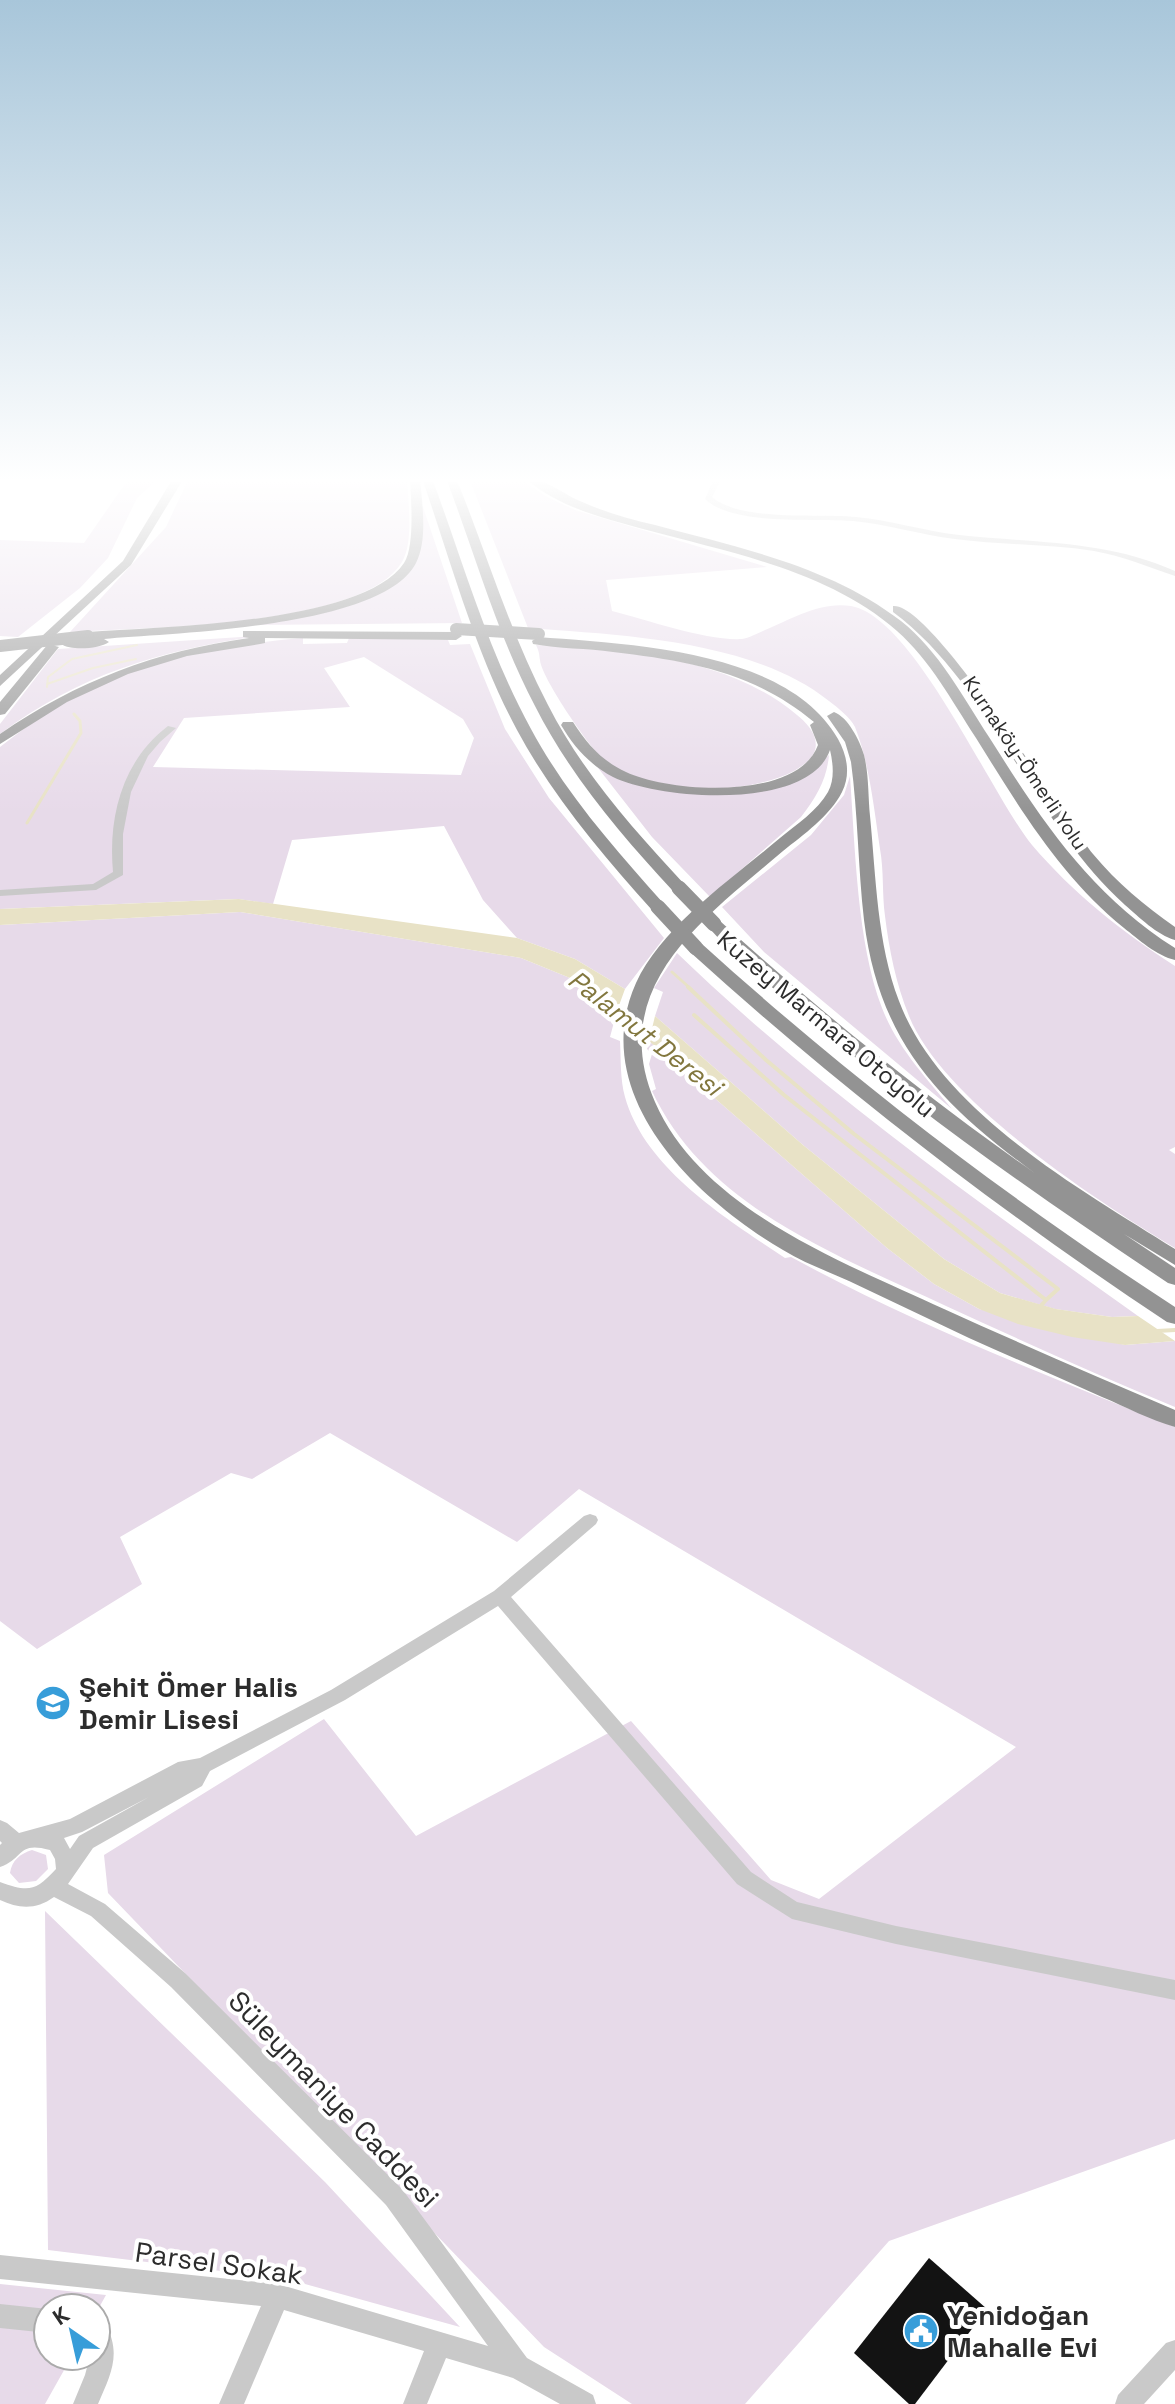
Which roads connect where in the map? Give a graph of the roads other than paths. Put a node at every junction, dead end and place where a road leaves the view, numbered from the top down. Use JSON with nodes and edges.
{"nodes":[{"id":1,"x":83,"y":590,"type":"edge"},
{"id":2,"x":98,"y":590,"type":"edge"},
{"id":3,"x":378,"y":590,"type":"edge"},
{"id":4,"x":468,"y":590,"type":"edge"},
{"id":5,"x":494,"y":590,"type":"edge"},
{"id":6,"x":842,"y":590,"type":"edge"},
{"id":7,"x":866,"y":590,"type":"edge"},
{"id":8,"x":77,"y":610,"type":"junction"},
{"id":9,"x":456,"y":632,"type":"junction"},
{"id":10,"x":340,"y":633,"type":"junction"},
{"id":11,"x":88,"y":636,"type":"junction"},
{"id":12,"x":539,"y":637,"type":"junction"},
{"id":13,"x":0,"y":646,"type":"edge"},
{"id":14,"x":0,"y":652,"type":"edge"},
{"id":15,"x":0,"y":668,"type":"edge"},
{"id":16,"x":528,"y":679,"type":"junction"},
{"id":17,"x":0,"y":682,"type":"edge"},
{"id":18,"x":0,"y":711,"type":"edge"},
{"id":19,"x":810,"y":711,"type":"junction"},
{"id":20,"x":171,"y":728,"type":"dead end"},
{"id":21,"x":0,"y":740,"type":"edge"},
{"id":22,"x":0,"y":893,"type":"edge"},
{"id":23,"x":1175,"y":935,"type":"edge"},
{"id":24,"x":1175,"y":955,"type":"edge"},
{"id":25,"x":1175,"y":1258,"type":"edge"},
{"id":26,"x":1175,"y":1278,"type":"edge"},
{"id":27,"x":1175,"y":1317,"type":"edge"},
{"id":28,"x":1175,"y":1419,"type":"edge"},
{"id":29,"x":590,"y":1520,"type":"dead end"},
{"id":30,"x":500,"y":1596,"type":"junction"},
{"id":31,"x":203,"y":1765,"type":"junction"},
{"id":32,"x":0,"y":1829,"type":"edge"},
{"id":33,"x":38,"y":1838,"type":"junction"},
{"id":34,"x":5,"y":1852,"type":"edge"},
{"id":35,"x":59,"y":1878,"type":"junction"},
{"id":36,"x":3,"y":1895,"type":"edge"},
{"id":37,"x":1175,"y":1990,"type":"edge"},
{"id":38,"x":0,"y":2267,"type":"edge"},
{"id":39,"x":278,"y":2296,"type":"junction"},
{"id":40,"x":0,"y":2316,"type":"edge"},
{"id":41,"x":32,"y":2319,"type":"edge"},
{"id":42,"x":439,"y":2344,"type":"junction"},
{"id":43,"x":1175,"y":2352,"type":"edge"},
{"id":44,"x":518,"y":2367,"type":"junction"},
{"id":45,"x":99,"y":2372,"type":"edge"},
{"id":46,"x":85,"y":2404,"type":"edge"},
{"id":47,"x":231,"y":2404,"type":"edge"},
{"id":48,"x":415,"y":2404,"type":"edge"},
{"id":49,"x":584,"y":2404,"type":"edge"},
{"id":50,"x":1127,"y":2404,"type":"edge"}],
"edges":[{"from":1,"to":15,"type":"highway"},
{"from":2,"to":8,"type":"highway"},
{"from":3,"to":11,"type":"highway"},
{"from":4,"to":27,"type":"highway","name":"Kuzey Marmara Otoyolu","bridge":true},
{"from":5,"to":16,"type":"highway","name":"Kuzey Marmara Otoyolu"},
{"from":6,"to":24,"type":"highway","name":"Kurnaköy-Ömerli Yolu"},
{"from":7,"to":23,"type":"highway","name":"Kurnaköy-Ömerli Yolu"},
{"from":8,"to":17,"type":"highway"},
{"from":8,"to":18,"type":"highway"},
{"from":9,"to":10,"type":"highway"},
{"from":9,"to":11,"type":"highway"},
{"from":9,"to":12,"type":"highway"},
{"from":10,"to":14,"type":"highway","bridge":true},
{"from":10,"to":21,"type":"highway"},
{"from":11,"to":13,"type":"highway","bridge":true},
{"from":12,"to":19,"type":"highway"},
{"from":12,"to":25,"type":"highway"},
{"from":16,"to":19,"type":"highway"},
{"from":16,"to":26,"type":"highway","name":"Kuzey Marmara Otoyolu","bridge":true},
{"from":19,"to":28,"type":"highway"},
{"from":20,"to":22,"type":"street"},
{"from":29,"to":30,"type":"street"},
{"from":30,"to":31,"type":"street"},
{"from":30,"to":37,"type":"street"},
{"from":31,"to":33,"type":"street"},
{"from":31,"to":35,"type":"street"},
{"from":32,"to":34,"type":"street"},
{"from":33,"to":34,"type":"street"},
{"from":33,"to":35,"type":"street"},
{"from":35,"to":36,"type":"street"},
{"from":35,"to":44,"type":"street","name":"Süleymaniye Caddesi"},
{"from":38,"to":39,"type":"street","name":"Parsel Sokak"},
{"from":39,"to":42,"type":"street","name":"Parsel Sokak"},
{"from":39,"to":47,"type":"street"},
{"from":40,"to":41,"type":"street"},
{"from":42,"to":44,"type":"street","name":"Parsel Sokak"},
{"from":42,"to":48,"type":"street"},
{"from":43,"to":50,"type":"street"},
{"from":44,"to":49,"type":"street","name":"Süleymaniye Caddesi"},
{"from":45,"to":46,"type":"street"}]}
